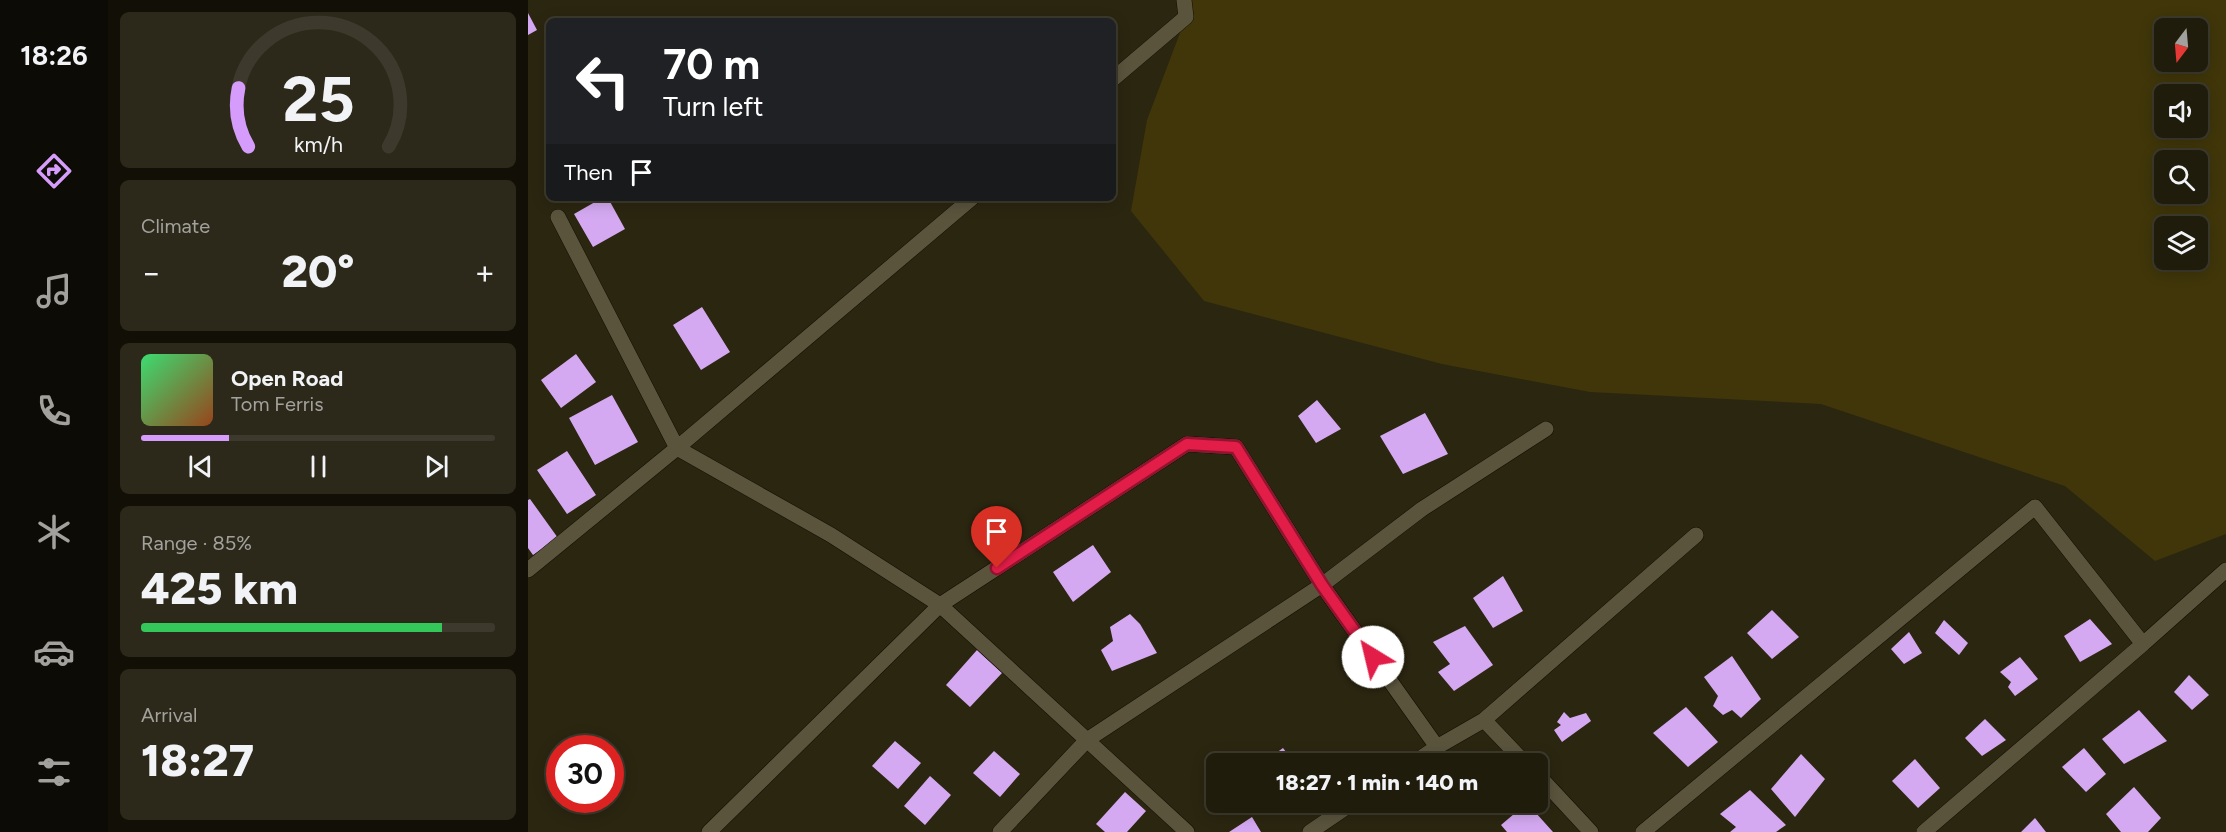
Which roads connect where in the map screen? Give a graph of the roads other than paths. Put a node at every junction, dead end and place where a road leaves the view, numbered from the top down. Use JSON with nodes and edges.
{"nodes":[{"id":1,"x":1184,"y":0,"type":"edge"},
{"id":2,"x":1116,"y":76,"type":"edge"},
{"id":3,"x":968,"y":201,"type":"edge"},
{"id":4,"x":558,"y":217,"type":"dead end"},
{"id":5,"x":1546,"y":429,"type":"dead end"},
{"id":6,"x":677,"y":448,"type":"junction"},
{"id":7,"x":1696,"y":535,"type":"dead end"},
{"id":8,"x":528,"y":570,"type":"edge"},
{"id":9,"x":2226,"y":570,"type":"edge"},
{"id":10,"x":1322,"y":585,"type":"junction"},
{"id":11,"x":940,"y":605,"type":"junction"},
{"id":12,"x":2143,"y":644,"type":"junction"},
{"id":13,"x":1484,"y":720,"type":"junction"},
{"id":14,"x":1087,"y":740,"type":"junction"},
{"id":15,"x":1437,"y":747,"type":"junction"},
{"id":16,"x":1428,"y":753,"type":"edge"},
{"id":17,"x":1516,"y":753,"type":"edge"},
{"id":18,"x":1548,"y":785,"type":"edge"},
{"id":19,"x":1338,"y":813,"type":"edge"},
{"id":20,"x":1587,"y":826,"type":"edge"},
{"id":21,"x":709,"y":832,"type":"edge"},
{"id":22,"x":1000,"y":832,"type":"edge"},
{"id":23,"x":1187,"y":832,"type":"edge"},
{"id":24,"x":1310,"y":832,"type":"edge"},
{"id":25,"x":1571,"y":832,"type":"edge"},
{"id":26,"x":1643,"y":832,"type":"edge"},
{"id":27,"x":1924,"y":832,"type":"edge"}],
"edges":[{"from":1,"to":2,"type":"street"},
{"from":3,"to":6,"type":"street"},
{"from":4,"to":6,"type":"street"},
{"from":5,"to":10,"type":"street"},
{"from":6,"to":8,"type":"street"},
{"from":6,"to":11,"type":"street"},
{"from":7,"to":13,"type":"street"},
{"from":9,"to":12,"type":"street"},
{"from":10,"to":11,"type":"street"},
{"from":10,"to":14,"type":"street"},
{"from":10,"to":15,"type":"street"},
{"from":11,"to":14,"type":"street"},
{"from":11,"to":21,"type":"street"},
{"from":12,"to":26,"type":"street"},
{"from":12,"to":27,"type":"street"},
{"from":13,"to":15,"type":"street"},
{"from":13,"to":17,"type":"street"},
{"from":14,"to":22,"type":"street"},
{"from":14,"to":23,"type":"street"},
{"from":15,"to":16,"type":"street"},
{"from":18,"to":20,"type":"street"},
{"from":19,"to":24,"type":"street"},
{"from":20,"to":25,"type":"street"}]}
